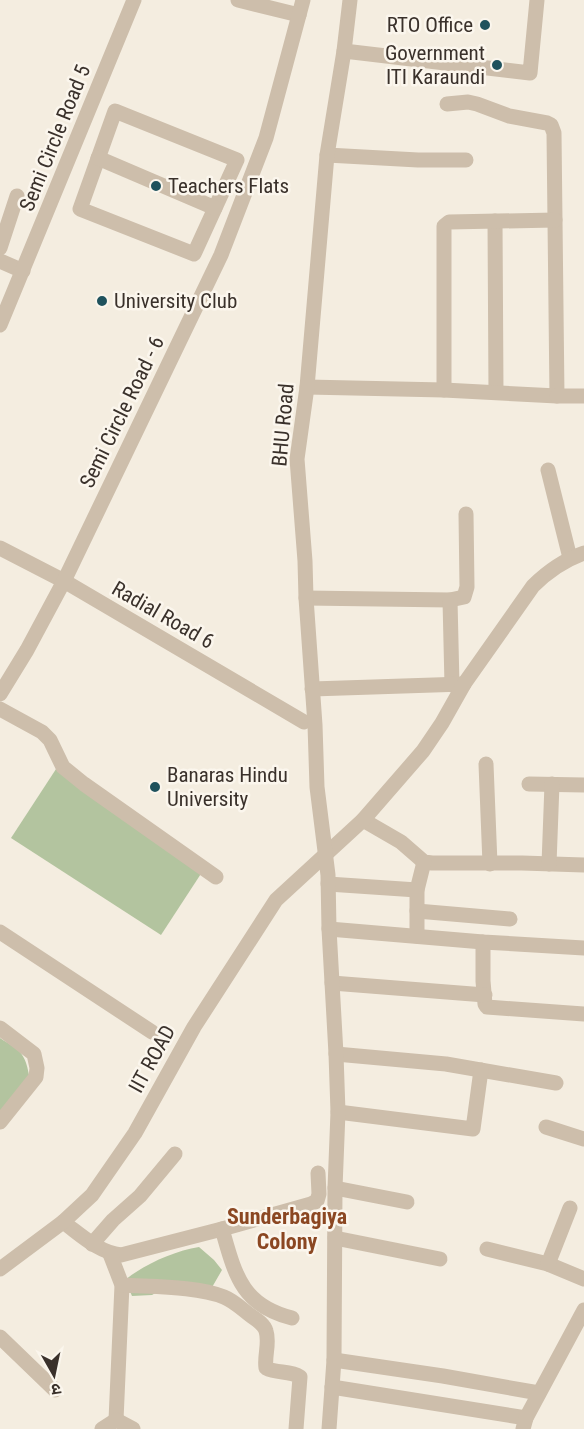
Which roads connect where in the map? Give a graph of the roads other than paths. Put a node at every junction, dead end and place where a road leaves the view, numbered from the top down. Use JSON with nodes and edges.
{"nodes":[{"id":1,"x":134,"y":0,"type":"edge"},
{"id":2,"x":238,"y":0,"type":"edge"},
{"id":3,"x":350,"y":0,"type":"edge"},
{"id":4,"x":537,"y":0,"type":"edge"},
{"id":5,"x":301,"y":7,"type":"edge"},
{"id":6,"x":344,"y":51,"type":"junction"},
{"id":7,"x":447,"y":104,"type":"dead end"},
{"id":8,"x":327,"y":155,"type":"junction"},
{"id":9,"x":98,"y":158,"type":"junction"},
{"id":10,"x":466,"y":160,"type":"dead end"},
{"id":11,"x":66,"y":167,"type":"junction"},
{"id":12,"x":92,"y":175,"type":"junction"},
{"id":13,"x":17,"y":196,"type":"dead end"},
{"id":14,"x":215,"y":208,"type":"junction"},
{"id":15,"x":555,"y":220,"type":"junction"},
{"id":16,"x":495,"y":221,"type":"junction"},
{"id":17,"x":0,"y":248,"type":"edge"},
{"id":18,"x":0,"y":261,"type":"edge"},
{"id":19,"x":23,"y":270,"type":"junction"},
{"id":20,"x":0,"y":325,"type":"edge"},
{"id":21,"x":307,"y":387,"type":"junction"},
{"id":22,"x":444,"y":390,"type":"junction"},
{"id":23,"x":496,"y":392,"type":"junction"},
{"id":24,"x":557,"y":396,"type":"junction"},
{"id":25,"x":584,"y":396,"type":"edge"},
{"id":26,"x":548,"y":470,"type":"dead end"},
{"id":27,"x":466,"y":513,"type":"dead end"},
{"id":28,"x":0,"y":548,"type":"edge"},
{"id":29,"x":577,"y":556,"type":"edge"},
{"id":30,"x":64,"y":581,"type":"junction"},
{"id":31,"x":306,"y":598,"type":"junction"},
{"id":32,"x":450,"y":600,"type":"junction"},
{"id":33,"x":458,"y":685,"type":"junction"},
{"id":34,"x":312,"y":689,"type":"junction"},
{"id":35,"x":0,"y":694,"type":"edge"},
{"id":36,"x":0,"y":709,"type":"edge"},
{"id":37,"x":304,"y":722,"type":"dead end"},
{"id":38,"x":486,"y":764,"type":"dead end"},
{"id":39,"x":529,"y":784,"type":"dead end"},
{"id":40,"x":552,"y":784,"type":"junction"},
{"id":41,"x":584,"y":785,"type":"edge"},
{"id":42,"x":363,"y":820,"type":"junction"},
{"id":43,"x":325,"y":855,"type":"junction"},
{"id":44,"x":424,"y":862,"type":"junction"},
{"id":45,"x":490,"y":864,"type":"junction"},
{"id":46,"x":549,"y":864,"type":"junction"},
{"id":47,"x":584,"y":865,"type":"edge"},
{"id":48,"x":216,"y":877,"type":"dead end"},
{"id":49,"x":328,"y":884,"type":"junction"},
{"id":50,"x":417,"y":890,"type":"junction"},
{"id":51,"x":417,"y":911,"type":"junction"},
{"id":52,"x":510,"y":919,"type":"dead end"},
{"id":53,"x":329,"y":929,"type":"junction"},
{"id":54,"x":0,"y":932,"type":"edge"},
{"id":55,"x":417,"y":936,"type":"junction"},
{"id":56,"x":483,"y":942,"type":"junction"},
{"id":57,"x":584,"y":948,"type":"edge"},
{"id":58,"x":332,"y":983,"type":"junction"},
{"id":59,"x":484,"y":995,"type":"junction"},
{"id":60,"x":584,"y":1014,"type":"edge"},
{"id":61,"x":0,"y":1028,"type":"edge"},
{"id":62,"x":152,"y":1032,"type":"dead end"},
{"id":63,"x":336,"y":1054,"type":"junction"},
{"id":64,"x":481,"y":1070,"type":"junction"},
{"id":65,"x":556,"y":1083,"type":"dead end"},
{"id":66,"x":338,"y":1112,"type":"junction"},
{"id":67,"x":0,"y":1122,"type":"edge"},
{"id":68,"x":546,"y":1127,"type":"dead end"},
{"id":69,"x":584,"y":1139,"type":"edge"},
{"id":70,"x":175,"y":1154,"type":"dead end"},
{"id":71,"x":318,"y":1173,"type":"dead end"},
{"id":72,"x":335,"y":1188,"type":"junction"},
{"id":73,"x":407,"y":1202,"type":"dead end"},
{"id":74,"x":570,"y":1208,"type":"dead end"},
{"id":75,"x":63,"y":1222,"type":"junction"},
{"id":76,"x":222,"y":1229,"type":"junction"},
{"id":77,"x":335,"y":1238,"type":"junction"},
{"id":78,"x":92,"y":1244,"type":"junction"},
{"id":79,"x":487,"y":1249,"type":"dead end"},
{"id":80,"x":110,"y":1254,"type":"junction"},
{"id":81,"x":440,"y":1259,"type":"dead end"},
{"id":82,"x":548,"y":1264,"type":"junction"},
{"id":83,"x":0,"y":1269,"type":"edge"},
{"id":84,"x":584,"y":1279,"type":"edge"},
{"id":85,"x":122,"y":1285,"type":"junction"},
{"id":86,"x":584,"y":1310,"type":"edge"},
{"id":87,"x":292,"y":1318,"type":"dead end"},
{"id":88,"x":0,"y":1338,"type":"edge"},
{"id":89,"x":334,"y":1360,"type":"junction"},
{"id":90,"x":332,"y":1387,"type":"junction"},
{"id":91,"x":55,"y":1390,"type":"dead end"},
{"id":92,"x":539,"y":1393,"type":"junction"},
{"id":93,"x":116,"y":1420,"type":"junction"},
{"id":94,"x":525,"y":1424,"type":"edge"},
{"id":95,"x":102,"y":1429,"type":"edge"},
{"id":96,"x":133,"y":1429,"type":"edge"},
{"id":97,"x":296,"y":1429,"type":"edge"},
{"id":98,"x":329,"y":1429,"type":"edge"}],
"edges":[{"from":1,"to":11,"type":"street","name":"Semi Circle Road 5"},
{"from":2,"to":5,"type":"street"},
{"from":3,"to":6,"type":"street","name":"BHU Road"},
{"from":4,"to":6,"type":"street"},
{"from":5,"to":30,"type":"street","name":"Semi Circle Road - 6"},
{"from":6,"to":8,"type":"street","name":"BHU Road"},
{"from":7,"to":15,"type":"street"},
{"from":8,"to":10,"type":"street"},
{"from":8,"to":21,"type":"street","name":"BHU Road"},
{"from":9,"to":12,"type":"street"},
{"from":9,"to":14,"type":"street"},
{"from":9,"to":14,"type":"street"},
{"from":11,"to":12,"type":"street"},
{"from":11,"to":19,"type":"street","name":"Semi Circle Road 5"},
{"from":12,"to":14,"type":"street"},
{"from":13,"to":17,"type":"street"},
{"from":15,"to":16,"type":"street"},
{"from":15,"to":24,"type":"street"},
{"from":16,"to":22,"type":"street"},
{"from":16,"to":23,"type":"street"},
{"from":18,"to":19,"type":"street"},
{"from":19,"to":20,"type":"street","name":"Semi Circle Road 5"},
{"from":21,"to":22,"type":"street"},
{"from":21,"to":31,"type":"street","name":"BHU Road"},
{"from":22,"to":23,"type":"street"},
{"from":23,"to":24,"type":"street"},
{"from":24,"to":25,"type":"street"},
{"from":26,"to":29,"type":"street"},
{"from":27,"to":32,"type":"street"},
{"from":28,"to":30,"type":"street","name":"Radial Road 6"},
{"from":29,"to":33,"type":"street","name":"IIT ROAD"},
{"from":30,"to":35,"type":"street","name":"Semi Circle Road - 6"},
{"from":30,"to":37,"type":"street","name":"Radial Road 6"},
{"from":31,"to":32,"type":"street"},
{"from":31,"to":34,"type":"street","name":"BHU Road"},
{"from":32,"to":33,"type":"street"},
{"from":33,"to":34,"type":"street"},
{"from":33,"to":42,"type":"street","name":"IIT ROAD"},
{"from":34,"to":43,"type":"street","name":"BHU Road"},
{"from":36,"to":48,"type":"street"},
{"from":38,"to":45,"type":"street"},
{"from":39,"to":40,"type":"street"},
{"from":40,"to":41,"type":"street"},
{"from":40,"to":46,"type":"street"},
{"from":42,"to":43,"type":"street","name":"IIT ROAD"},
{"from":42,"to":44,"type":"street"},
{"from":43,"to":49,"type":"street","name":"BHU Road"},
{"from":43,"to":75,"type":"street","name":"IIT ROAD"},
{"from":44,"to":45,"type":"street"},
{"from":44,"to":50,"type":"street"},
{"from":45,"to":46,"type":"street"},
{"from":46,"to":47,"type":"street"},
{"from":49,"to":50,"type":"street"},
{"from":49,"to":53,"type":"street","name":"BHU Road"},
{"from":50,"to":51,"type":"street"},
{"from":51,"to":52,"type":"street"},
{"from":51,"to":55,"type":"street"},
{"from":53,"to":55,"type":"street"},
{"from":53,"to":58,"type":"street","name":"BHU Road"},
{"from":54,"to":62,"type":"street"},
{"from":55,"to":56,"type":"street"},
{"from":56,"to":57,"type":"street"},
{"from":56,"to":59,"type":"street"},
{"from":58,"to":59,"type":"street"},
{"from":58,"to":63,"type":"street","name":"BHU Road"},
{"from":59,"to":60,"type":"street"},
{"from":61,"to":67,"type":"street"},
{"from":63,"to":64,"type":"street"},
{"from":63,"to":66,"type":"street","name":"BHU Road"},
{"from":64,"to":65,"type":"street"},
{"from":64,"to":66,"type":"street"},
{"from":66,"to":72,"type":"street","name":"BHU Road"},
{"from":68,"to":69,"type":"street"},
{"from":70,"to":78,"type":"street"},
{"from":71,"to":76,"type":"street"},
{"from":72,"to":73,"type":"street"},
{"from":72,"to":77,"type":"street","name":"BHU Road"},
{"from":74,"to":82,"type":"street"},
{"from":75,"to":78,"type":"street"},
{"from":75,"to":83,"type":"street","name":"IIT ROAD"},
{"from":76,"to":80,"type":"street"},
{"from":76,"to":87,"type":"street"},
{"from":77,"to":81,"type":"street"},
{"from":77,"to":89,"type":"street","name":"BHU Road"},
{"from":78,"to":80,"type":"street"},
{"from":79,"to":82,"type":"street"},
{"from":80,"to":85,"type":"street"},
{"from":82,"to":84,"type":"street"},
{"from":85,"to":93,"type":"street"},
{"from":85,"to":97,"type":"street"},
{"from":86,"to":92,"type":"street"},
{"from":88,"to":91,"type":"street"},
{"from":89,"to":90,"type":"street","name":"BHU Road"},
{"from":89,"to":92,"type":"street"},
{"from":90,"to":94,"type":"street"},
{"from":90,"to":98,"type":"street","name":"BHU Road"},
{"from":92,"to":94,"type":"street"},
{"from":93,"to":95,"type":"street"},
{"from":93,"to":96,"type":"street"}]}
